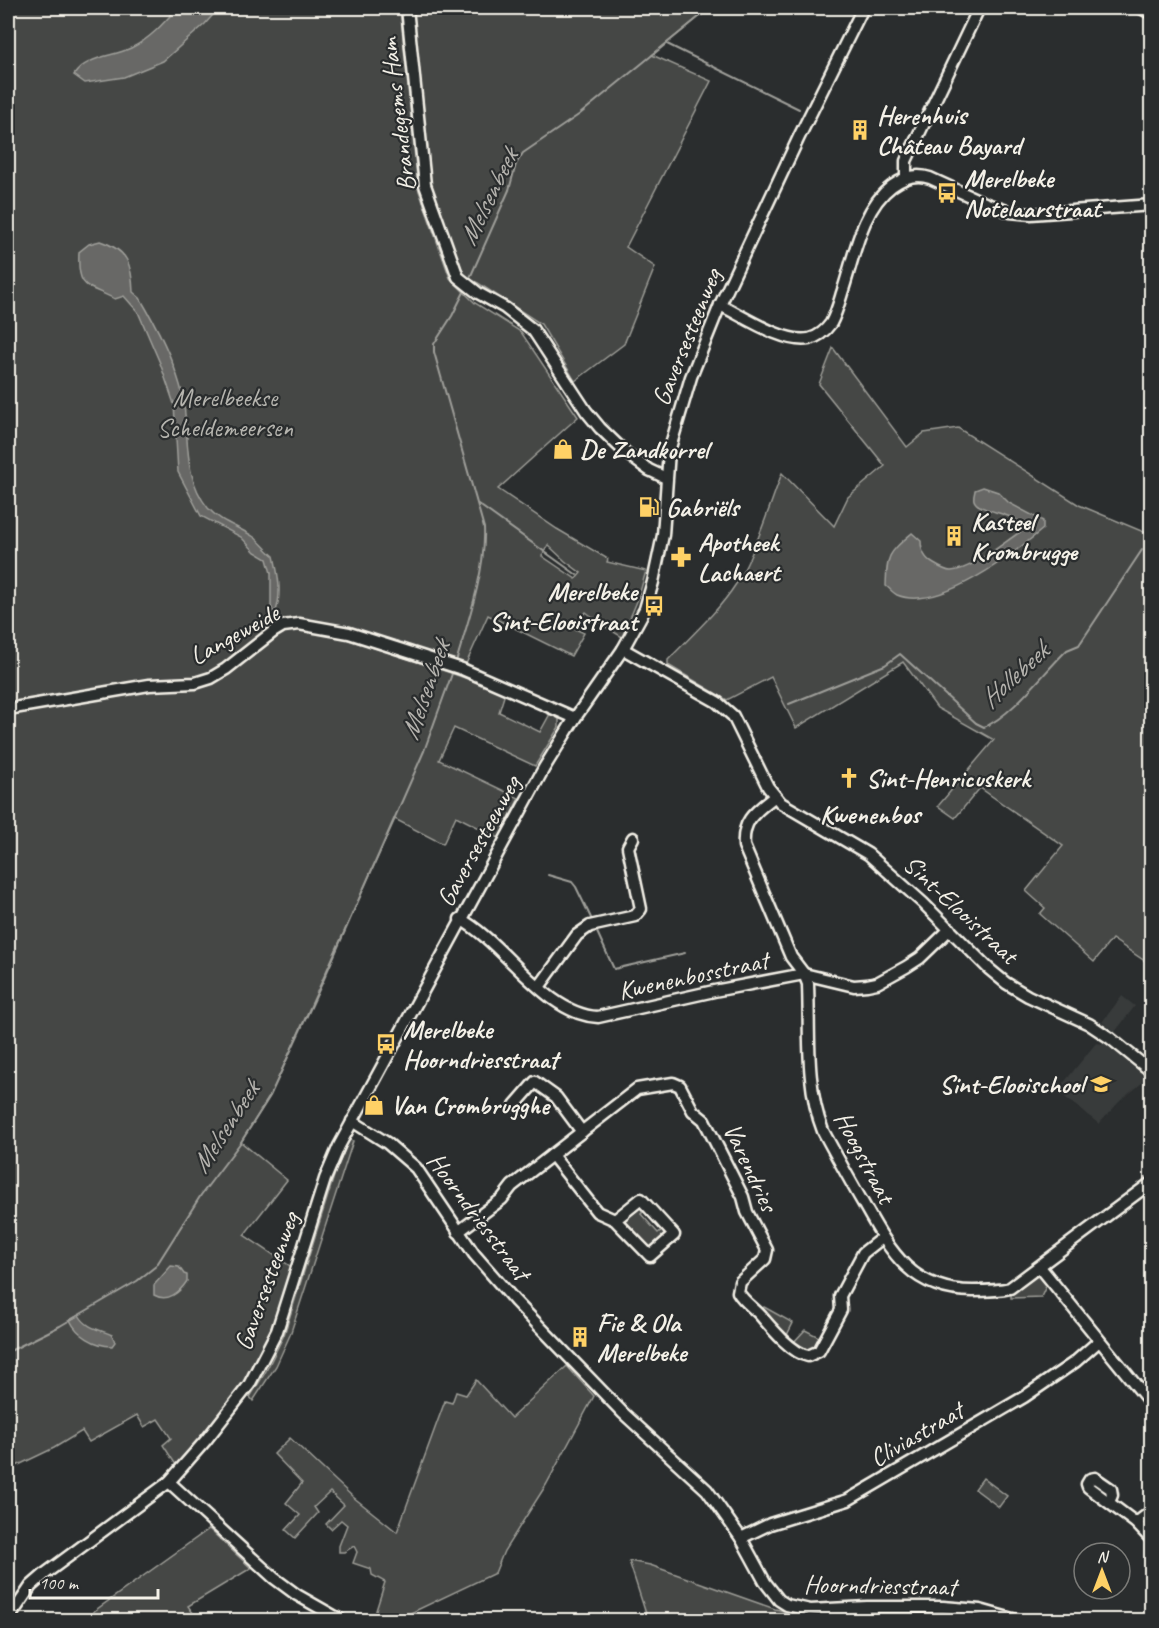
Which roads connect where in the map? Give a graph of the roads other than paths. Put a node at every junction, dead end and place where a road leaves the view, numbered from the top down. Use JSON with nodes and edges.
{"nodes":[{"id":1,"x":406,"y":8,"type":"edge"},
{"id":2,"x":864,"y":8,"type":"edge"},
{"id":3,"x":979,"y":8,"type":"edge"},
{"id":4,"x":1141,"y":8,"type":"edge"},
{"id":5,"x":1152,"y":14,"type":"edge"},
{"id":6,"x":906,"y":177,"type":"junction"},
{"id":7,"x":1152,"y":205,"type":"edge"},
{"id":8,"x":720,"y":305,"type":"junction"},
{"id":9,"x":666,"y":478,"type":"junction"},
{"id":10,"x":623,"y":649,"type":"junction"},
{"id":11,"x":8,"y":709,"type":"edge"},
{"id":12,"x":575,"y":718,"type":"junction"},
{"id":13,"x":774,"y":797,"type":"junction"},
{"id":14,"x":633,"y":838,"type":"dead end"},
{"id":15,"x":460,"y":919,"type":"junction"},
{"id":16,"x":950,"y":929,"type":"junction"},
{"id":17,"x":804,"y":974,"type":"junction"},
{"id":18,"x":539,"y":987,"type":"junction"},
{"id":19,"x":1152,"y":1072,"type":"edge"},
{"id":20,"x":515,"y":1105,"type":"dead end"},
{"id":21,"x":352,"y":1121,"type":"junction"},
{"id":22,"x":582,"y":1132,"type":"junction"},
{"id":23,"x":552,"y":1155,"type":"junction"},
{"id":24,"x":1152,"y":1182,"type":"edge"},
{"id":25,"x":615,"y":1220,"type":"junction"},
{"id":26,"x":458,"y":1232,"type":"junction"},
{"id":27,"x":882,"y":1238,"type":"junction"},
{"id":28,"x":1040,"y":1267,"type":"junction"},
{"id":29,"x":1099,"y":1341,"type":"junction"},
{"id":30,"x":1152,"y":1405,"type":"edge"},
{"id":31,"x":169,"y":1482,"type":"junction"},
{"id":32,"x":1109,"y":1502,"type":"dead end"},
{"id":33,"x":1150,"y":1516,"type":"edge"},
{"id":34,"x":1136,"y":1523,"type":"junction"},
{"id":35,"x":741,"y":1538,"type":"junction"},
{"id":36,"x":1152,"y":1540,"type":"edge"},
{"id":37,"x":8,"y":1620,"type":"edge"},
{"id":38,"x":341,"y":1620,"type":"edge"},
{"id":39,"x":1016,"y":1620,"type":"edge"}],
"edges":[{"from":1,"to":9,"type":"street","name":"Brandegems Ham"},
{"from":2,"to":8,"type":"street","name":"Gaversesteenweg"},
{"from":3,"to":6,"type":"street"},
{"from":4,"to":5,"type":"street"},
{"from":6,"to":7,"type":"street"},
{"from":6,"to":8,"type":"street"},
{"from":8,"to":9,"type":"street","name":"Gaversesteenweg"},
{"from":9,"to":10,"type":"street","name":"Gaversesteenweg"},
{"from":10,"to":12,"type":"street","name":"Gaversesteenweg"},
{"from":10,"to":13,"type":"street","name":"Sint-Elooistraat"},
{"from":11,"to":12,"type":"street","name":"Langeweide"},
{"from":12,"to":15,"type":"street","name":"Gaversesteenweg"},
{"from":13,"to":16,"type":"street","name":"Sint-Elooistraat"},
{"from":13,"to":17,"type":"street","name":"Hoogstraat"},
{"from":14,"to":18,"type":"street"},
{"from":15,"to":18,"type":"street","name":"Kwenenbosstraat"},
{"from":15,"to":21,"type":"street","name":"Gaversesteenweg"},
{"from":16,"to":17,"type":"street","name":"Kwenenbosstraat"},
{"from":16,"to":19,"type":"street","name":"Sint-Elooistraat"},
{"from":17,"to":18,"type":"street","name":"Kwenenbosstraat"},
{"from":17,"to":27,"type":"street","name":"Hoogstraat"},
{"from":20,"to":22,"type":"street"},
{"from":21,"to":26,"type":"street","name":"Hoorndriesstraat"},
{"from":21,"to":31,"type":"street","name":"Gaversesteenweg"},
{"from":22,"to":23,"type":"street","name":"Varendries"},
{"from":22,"to":27,"type":"street","name":"Varendries"},
{"from":23,"to":25,"type":"street"},
{"from":23,"to":26,"type":"street","name":"Varendries"},
{"from":24,"to":28,"type":"street","name":"Hoogstraat"},
{"from":25,"to":25,"type":"street"},
{"from":26,"to":35,"type":"street","name":"Hoorndriesstraat"},
{"from":27,"to":28,"type":"street","name":"Hoogstraat"},
{"from":28,"to":29,"type":"street"},
{"from":29,"to":30,"type":"street"},
{"from":29,"to":35,"type":"street","name":"Cliviastraat"},
{"from":31,"to":37,"type":"street","name":"Gaversesteenweg"},
{"from":31,"to":38,"type":"street"},
{"from":32,"to":34,"type":"street"},
{"from":33,"to":34,"type":"street"},
{"from":34,"to":36,"type":"street"},
{"from":35,"to":39,"type":"street","name":"Hoorndriesstraat"}]}
